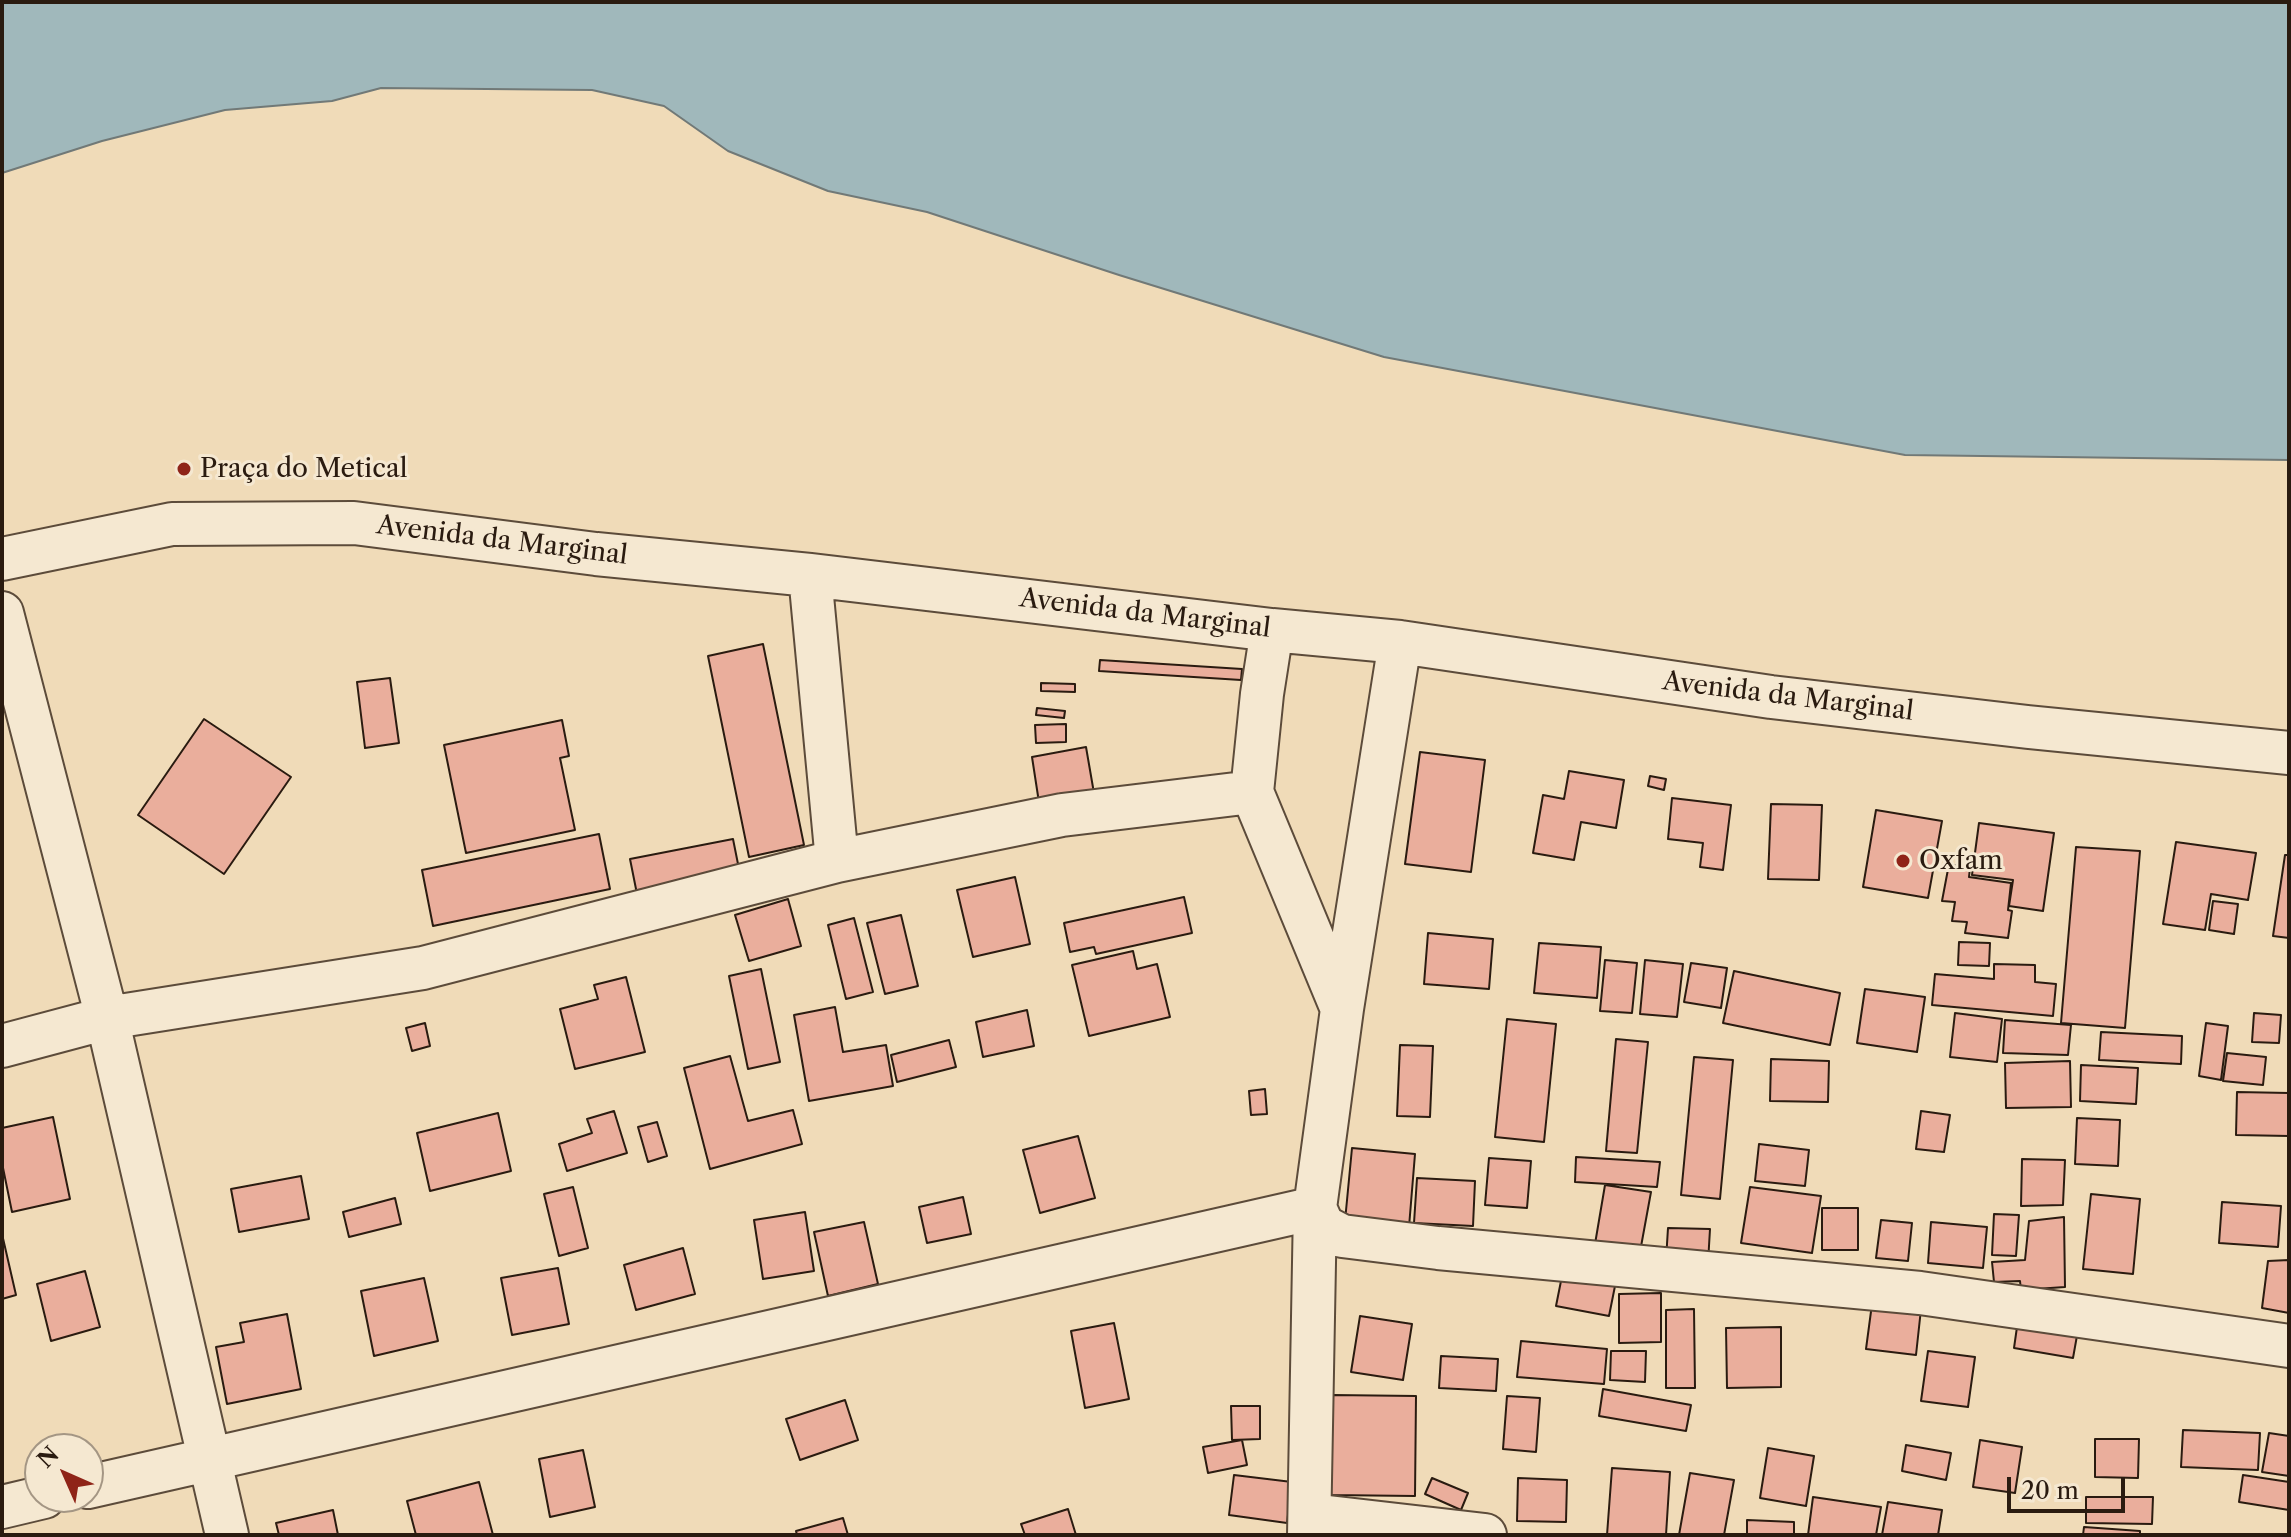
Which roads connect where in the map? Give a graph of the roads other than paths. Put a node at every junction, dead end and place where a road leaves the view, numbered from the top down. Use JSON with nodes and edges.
{"nodes":[{"id":1,"x":2,"y":559,"type":"edge"},
{"id":2,"x":810,"y":575,"type":"junction"},
{"id":3,"x":2,"y":613,"type":"edge"},
{"id":4,"x":1272,"y":630,"type":"junction"},
{"id":5,"x":1400,"y":642,"type":"junction"},
{"id":6,"x":2289,"y":753,"type":"edge"},
{"id":7,"x":1252,"y":792,"type":"junction"},
{"id":8,"x":837,"y":861,"type":"junction"},
{"id":9,"x":1342,"y":1009,"type":"junction"},
{"id":10,"x":107,"y":1018,"type":"junction"},
{"id":11,"x":2,"y":1046,"type":"edge"},
{"id":12,"x":1315,"y":1208,"type":"junction"},
{"id":13,"x":2289,"y":1346,"type":"edge"},
{"id":14,"x":210,"y":1458,"type":"junction"},
{"id":15,"x":104,"y":1483,"type":"edge"},
{"id":16,"x":24,"y":1502,"type":"edge"},
{"id":17,"x":2,"y":1507,"type":"edge"},
{"id":18,"x":1310,"y":1525,"type":"edge"},
{"id":19,"x":227,"y":1535,"type":"edge"},
{"id":20,"x":1485,"y":1535,"type":"edge"}],
"edges":[{"from":1,"to":2,"type":"street","name":"Avenida da Marginal"},
{"from":2,"to":4,"type":"street","name":"Avenida da Marginal"},
{"from":2,"to":8,"type":"street"},
{"from":3,"to":10,"type":"street"},
{"from":4,"to":5,"type":"street","name":"Avenida da Marginal"},
{"from":4,"to":7,"type":"street"},
{"from":5,"to":6,"type":"street","name":"Avenida da Marginal"},
{"from":5,"to":9,"type":"street"},
{"from":7,"to":8,"type":"street"},
{"from":7,"to":9,"type":"street"},
{"from":8,"to":10,"type":"street"},
{"from":9,"to":12,"type":"street"},
{"from":10,"to":11,"type":"street"},
{"from":10,"to":14,"type":"street"},
{"from":12,"to":13,"type":"street"},
{"from":12,"to":14,"type":"street"},
{"from":12,"to":18,"type":"street"},
{"from":14,"to":15,"type":"street"},
{"from":14,"to":19,"type":"street"},
{"from":16,"to":17,"type":"street"},
{"from":18,"to":20,"type":"street"}]}
